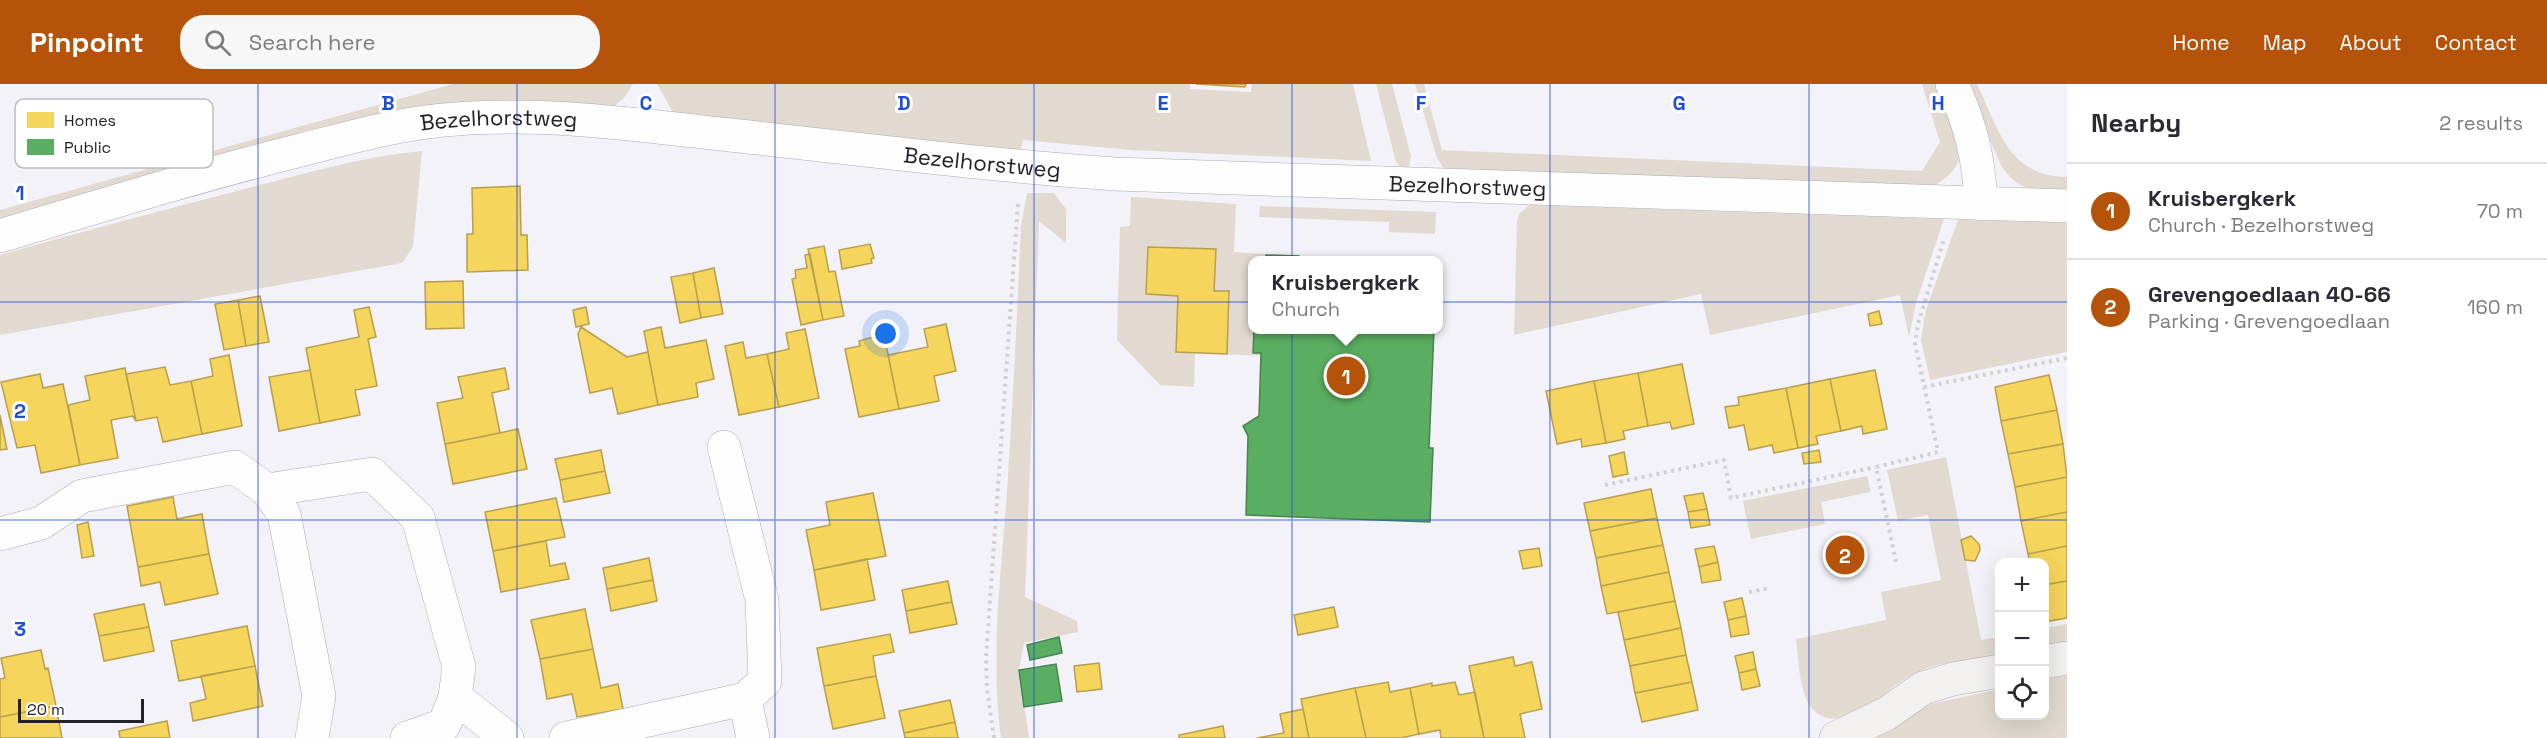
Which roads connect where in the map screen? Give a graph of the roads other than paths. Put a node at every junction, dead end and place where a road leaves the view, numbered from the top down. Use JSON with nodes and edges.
{"nodes":[{"id":1,"x":1952,"y":84,"type":"edge"},
{"id":2,"x":1968,"y":204,"type":"junction"},
{"id":3,"x":2067,"y":206,"type":"edge"},
{"id":4,"x":0,"y":236,"type":"edge"},
{"id":5,"x":724,"y":447,"type":"dead end"},
{"id":6,"x":267,"y":490,"type":"junction"},
{"id":7,"x":0,"y":534,"type":"edge"},
{"id":8,"x":2067,"y":658,"type":"edge"},
{"id":9,"x":2049,"y":661,"type":"edge"},
{"id":10,"x":1995,"y":672,"type":"edge"},
{"id":11,"x":455,"y":697,"type":"junction"},
{"id":12,"x":745,"y":699,"type":"junction"},
{"id":13,"x":312,"y":738,"type":"edge"},
{"id":14,"x":406,"y":738,"type":"edge"},
{"id":15,"x":507,"y":738,"type":"edge"},
{"id":16,"x":566,"y":738,"type":"edge"},
{"id":17,"x":753,"y":738,"type":"edge"},
{"id":18,"x":1836,"y":738,"type":"edge"}],
"edges":[{"from":1,"to":2,"type":"street"},
{"from":2,"to":3,"type":"street","name":"Bezelhorstweg"},
{"from":2,"to":4,"type":"street","name":"Bezelhorstweg"},
{"from":5,"to":12,"type":"street"},
{"from":6,"to":7,"type":"street"},
{"from":6,"to":11,"type":"street"},
{"from":6,"to":13,"type":"street"},
{"from":8,"to":9,"type":"street"},
{"from":10,"to":18,"type":"street"},
{"from":11,"to":14,"type":"street"},
{"from":11,"to":15,"type":"street"},
{"from":12,"to":16,"type":"street"},
{"from":12,"to":17,"type":"street"}]}
